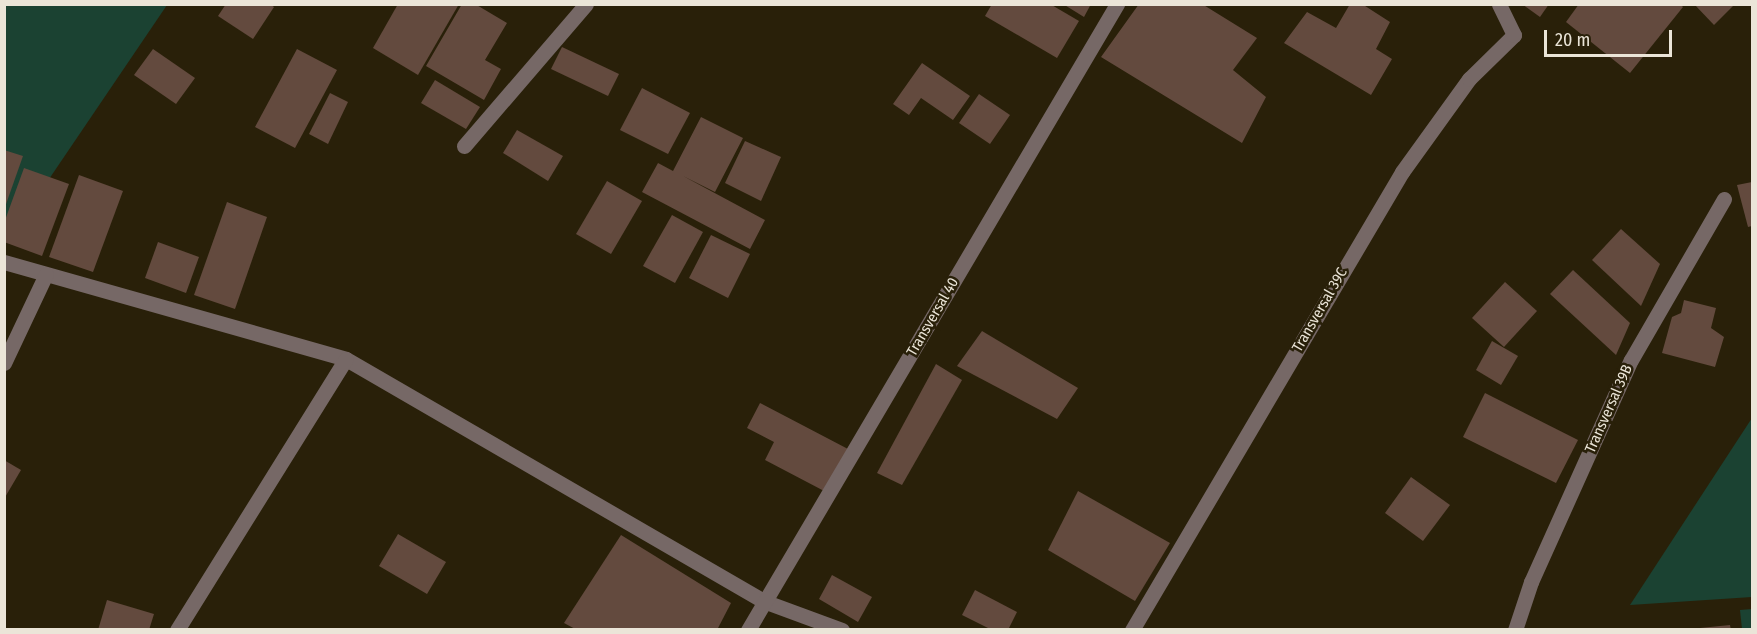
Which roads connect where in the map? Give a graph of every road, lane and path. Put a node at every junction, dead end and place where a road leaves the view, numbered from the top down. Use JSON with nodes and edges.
{"nodes":[{"id":1,"x":586,"y":4,"type":"edge"},
{"id":2,"x":1117,"y":4,"type":"edge"},
{"id":3,"x":1500,"y":5,"type":"edge"},
{"id":4,"x":464,"y":146,"type":"dead end"},
{"id":5,"x":1724,"y":199,"type":"dead end"},
{"id":6,"x":4,"y":262,"type":"edge"},
{"id":7,"x":46,"y":274,"type":"junction"},
{"id":8,"x":346,"y":359,"type":"junction"},
{"id":9,"x":4,"y":363,"type":"edge"},
{"id":10,"x":766,"y":602,"type":"junction"},
{"id":11,"x":177,"y":630,"type":"edge"},
{"id":12,"x":748,"y":630,"type":"edge"},
{"id":13,"x":842,"y":630,"type":"edge"},
{"id":14,"x":1132,"y":630,"type":"edge"},
{"id":15,"x":1515,"y":630,"type":"edge"}],
"edges":[{"from":1,"to":4,"type":"street"},
{"from":2,"to":10,"type":"street","name":"Transversal 40"},
{"from":3,"to":14,"type":"street","name":"Transversal 39C"},
{"from":5,"to":15,"type":"street","name":"Transversal 39B"},
{"from":6,"to":7,"type":"street"},
{"from":7,"to":8,"type":"street"},
{"from":7,"to":9,"type":"street"},
{"from":8,"to":10,"type":"street"},
{"from":8,"to":11,"type":"street"},
{"from":10,"to":12,"type":"street","name":"Transversal 40"},
{"from":10,"to":13,"type":"street"}]}
